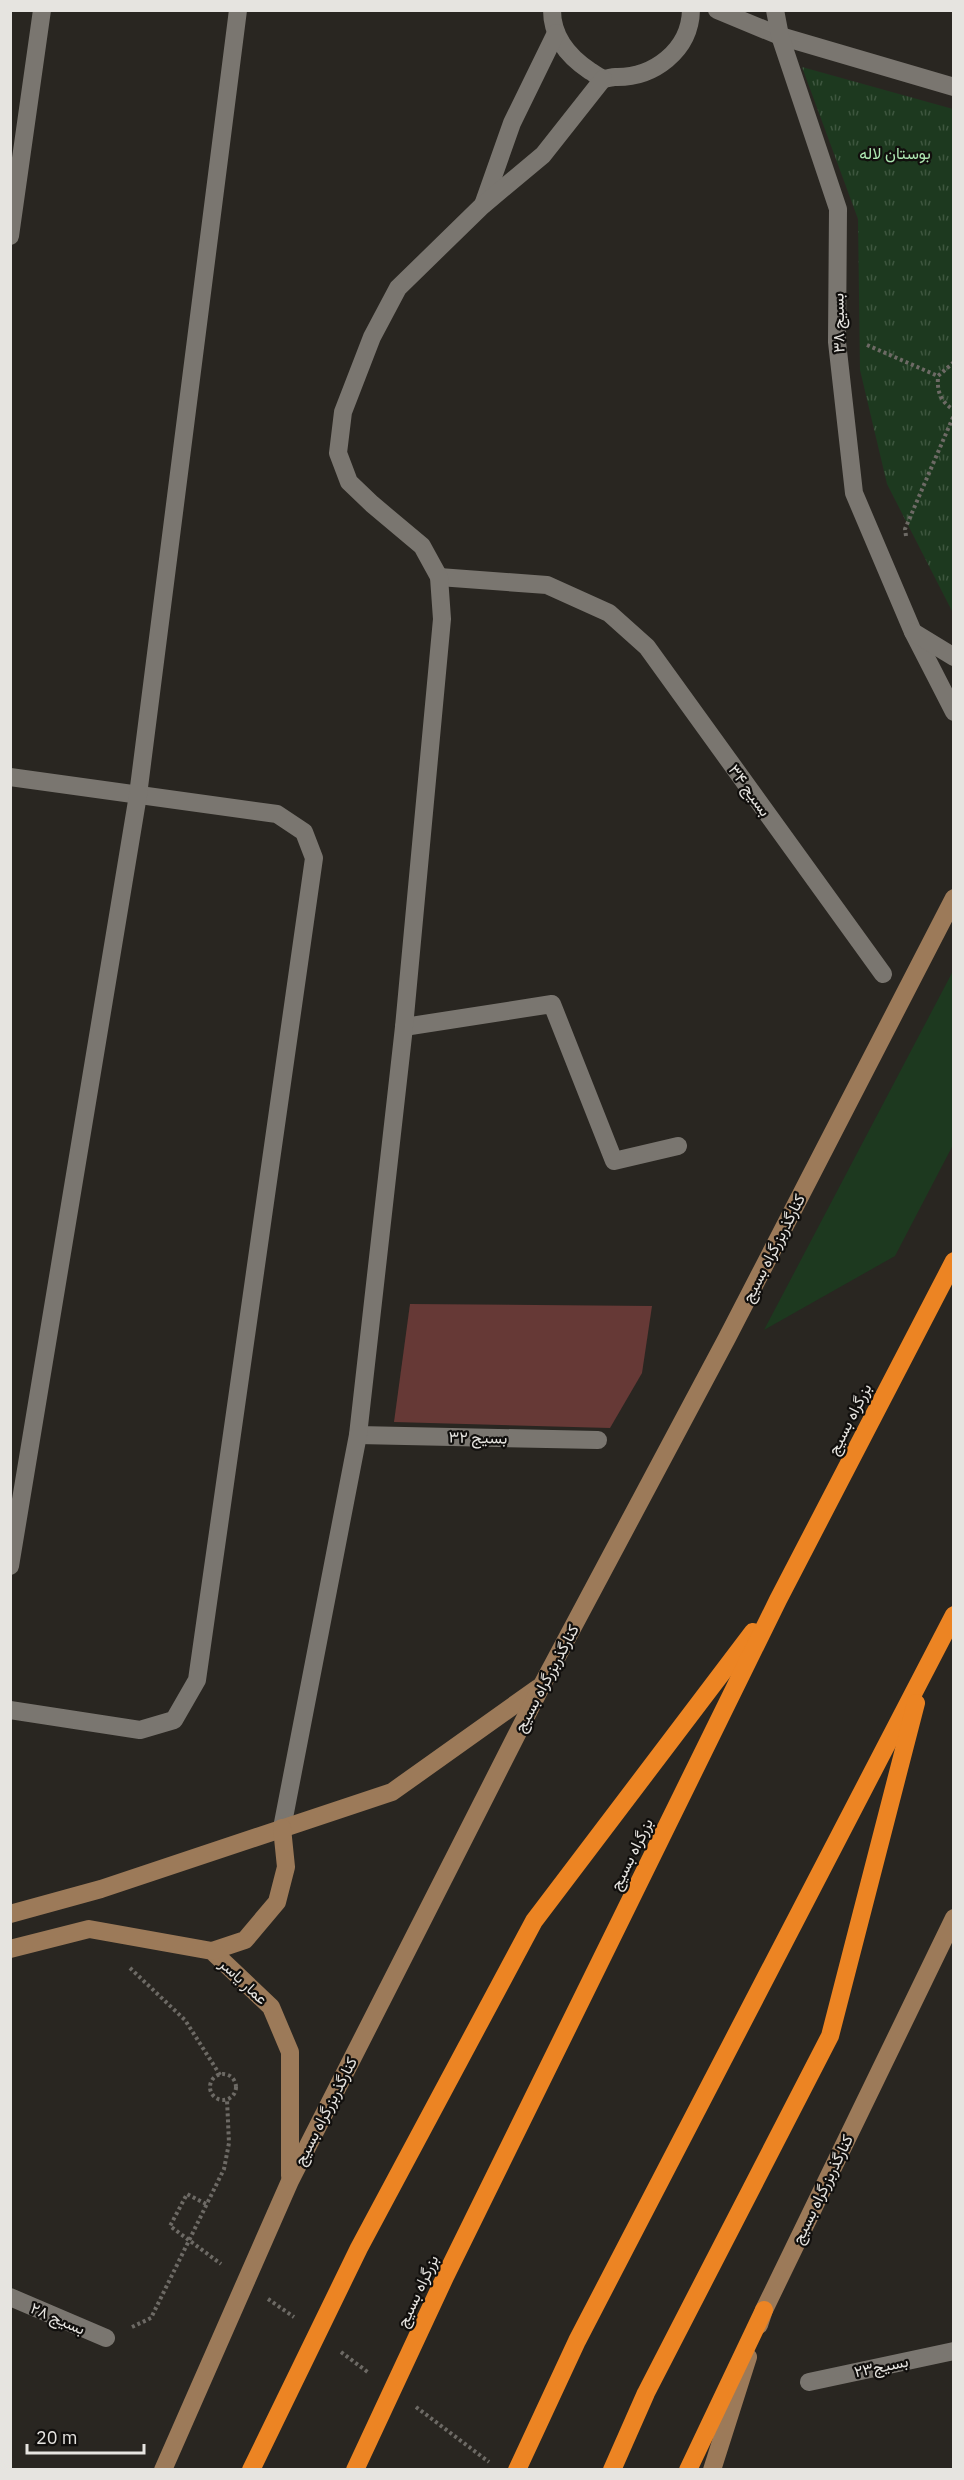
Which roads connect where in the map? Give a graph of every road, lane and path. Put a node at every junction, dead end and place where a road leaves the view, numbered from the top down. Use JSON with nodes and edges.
{"nodes":[{"id":1,"x":42,"y":10,"type":"edge"},
{"id":2,"x":238,"y":10,"type":"edge"},
{"id":3,"x":552,"y":10,"type":"edge"},
{"id":4,"x":691,"y":10,"type":"edge"},
{"id":5,"x":717,"y":10,"type":"edge"},
{"id":6,"x":775,"y":10,"type":"edge"},
{"id":7,"x":556,"y":33,"type":"junction"},
{"id":8,"x":780,"y":36,"type":"junction"},
{"id":9,"x":603,"y":79,"type":"junction"},
{"id":10,"x":954,"y":87,"type":"edge"},
{"id":11,"x":482,"y":206,"type":"junction"},
{"id":12,"x":10,"y":236,"type":"edge"},
{"id":13,"x":837,"y":342,"type":"junction"},
{"id":14,"x":954,"y":362,"type":"edge"},
{"id":15,"x":938,"y":376,"type":"junction"},
{"id":16,"x":954,"y":412,"type":"edge"},
{"id":17,"x":906,"y":540,"type":"dead end"},
{"id":18,"x":439,"y":577,"type":"junction"},
{"id":19,"x":913,"y":632,"type":"junction"},
{"id":20,"x":954,"y":657,"type":"edge"},
{"id":21,"x":954,"y":712,"type":"edge"},
{"id":22,"x":10,"y":777,"type":"edge"},
{"id":23,"x":138,"y":795,"type":"junction"},
{"id":24,"x":954,"y":898,"type":"edge"},
{"id":25,"x":883,"y":974,"type":"dead end"},
{"id":26,"x":404,"y":1027,"type":"junction"},
{"id":27,"x":678,"y":1146,"type":"dead end"},
{"id":28,"x":954,"y":1261,"type":"edge"},
{"id":29,"x":358,"y":1435,"type":"junction"},
{"id":30,"x":598,"y":1440,"type":"dead end"},
{"id":31,"x":10,"y":1566,"type":"edge"},
{"id":32,"x":778,"y":1600,"type":"junction"},
{"id":33,"x":954,"y":1615,"type":"edge"},
{"id":34,"x":924,"y":1672,"type":"junction"},
{"id":35,"x":542,"y":1685,"type":"junction"},
{"id":36,"x":10,"y":1710,"type":"edge"},
{"id":37,"x":282,"y":1828,"type":"junction"},
{"id":38,"x":10,"y":1914,"type":"edge"},
{"id":39,"x":954,"y":1918,"type":"edge"},
{"id":40,"x":10,"y":1949,"type":"edge"},
{"id":41,"x":212,"y":1951,"type":"junction"},
{"id":42,"x":124,"y":1962,"type":"dead end"},
{"id":43,"x":220,"y":2074,"type":"junction"},
{"id":44,"x":227,"y":2100,"type":"junction"},
{"id":45,"x":290,"y":2181,"type":"junction"},
{"id":46,"x":206,"y":2204,"type":"junction"},
{"id":47,"x":170,"y":2226,"type":"dead end"},
{"id":48,"x":10,"y":2297,"type":"edge"},
{"id":49,"x":764,"y":2310,"type":"junction"},
{"id":50,"x":106,"y":2338,"type":"joint"},
{"id":51,"x":954,"y":2350,"type":"edge"},
{"id":52,"x":809,"y":2382,"type":"dead end"},
{"id":53,"x":163,"y":2469,"type":"edge"},
{"id":54,"x":251,"y":2469,"type":"edge"},
{"id":55,"x":355,"y":2469,"type":"edge"},
{"id":56,"x":517,"y":2469,"type":"edge"},
{"id":57,"x":612,"y":2469,"type":"edge"},
{"id":58,"x":688,"y":2469,"type":"edge"},
{"id":59,"x":712,"y":2469,"type":"edge"}],
"edges":[{"from":1,"to":12,"type":"street"},
{"from":2,"to":23,"type":"street"},
{"from":3,"to":7,"type":"street"},
{"from":4,"to":9,"type":"street"},
{"from":5,"to":8,"type":"street"},
{"from":6,"to":8,"type":"street","name":"بسیج ۳۸"},
{"from":7,"to":9,"type":"street"},
{"from":7,"to":11,"type":"street"},
{"from":8,"to":10,"type":"street"},
{"from":8,"to":13,"type":"street","name":"بسیج ۳۸"},
{"from":9,"to":11,"type":"street"},
{"from":11,"to":18,"type":"street"},
{"from":13,"to":15,"type":"path"},
{"from":13,"to":19,"type":"street","name":"بسیج ۳۸"},
{"from":14,"to":15,"type":"path"},
{"from":15,"to":16,"type":"path"},
{"from":16,"to":17,"type":"path"},
{"from":18,"to":25,"type":"street","name":"بسیج ۳۴"},
{"from":18,"to":26,"type":"street"},
{"from":19,"to":20,"type":"street"},
{"from":19,"to":21,"type":"street","name":"بسیج ۳۸"},
{"from":22,"to":23,"type":"street"},
{"from":23,"to":31,"type":"street"},
{"from":23,"to":36,"type":"street"},
{"from":24,"to":35,"type":"main road","name":"کنارگذربزرگراه بسیج"},
{"from":26,"to":27,"type":"street"},
{"from":26,"to":29,"type":"street"},
{"from":28,"to":32,"type":"highway","name":"بزرگراه بسیج"},
{"from":29,"to":30,"type":"street","name":"بسیج ۳۲"},
{"from":29,"to":37,"type":"street"},
{"from":32,"to":54,"type":"highway"},
{"from":32,"to":55,"type":"highway","name":"بزرگراه بسیج"},
{"from":33,"to":34,"type":"highway"},
{"from":34,"to":56,"type":"highway"},
{"from":34,"to":57,"type":"highway"},
{"from":35,"to":37,"type":"main road"},
{"from":35,"to":45,"type":"main road","name":"کنارگذربزرگراه بسیج"},
{"from":37,"to":38,"type":"main road"},
{"from":37,"to":41,"type":"main road"},
{"from":39,"to":49,"type":"main road","name":"کنارگذربزرگراه بسیج"},
{"from":40,"to":41,"type":"main road","name":"عمار یاسر"},
{"from":41,"to":45,"type":"main road","name":"عمار یاسر"},
{"from":42,"to":43,"type":"path"},
{"from":43,"to":44,"type":"path"},
{"from":43,"to":44,"type":"path"},
{"from":44,"to":46,"type":"path"},
{"from":45,"to":53,"type":"main road","name":"کنارگذربزرگراه بسیج"},
{"from":46,"to":47,"type":"path"},
{"from":46,"to":50,"type":"path"},
{"from":48,"to":50,"type":"street","name":"بسیج ۲۸"},
{"from":49,"to":58,"type":"highway"},
{"from":49,"to":59,"type":"main road","name":"کنارگذربزرگراه بسیج"},
{"from":51,"to":52,"type":"street","name":"بسیج۲۳"}]}
